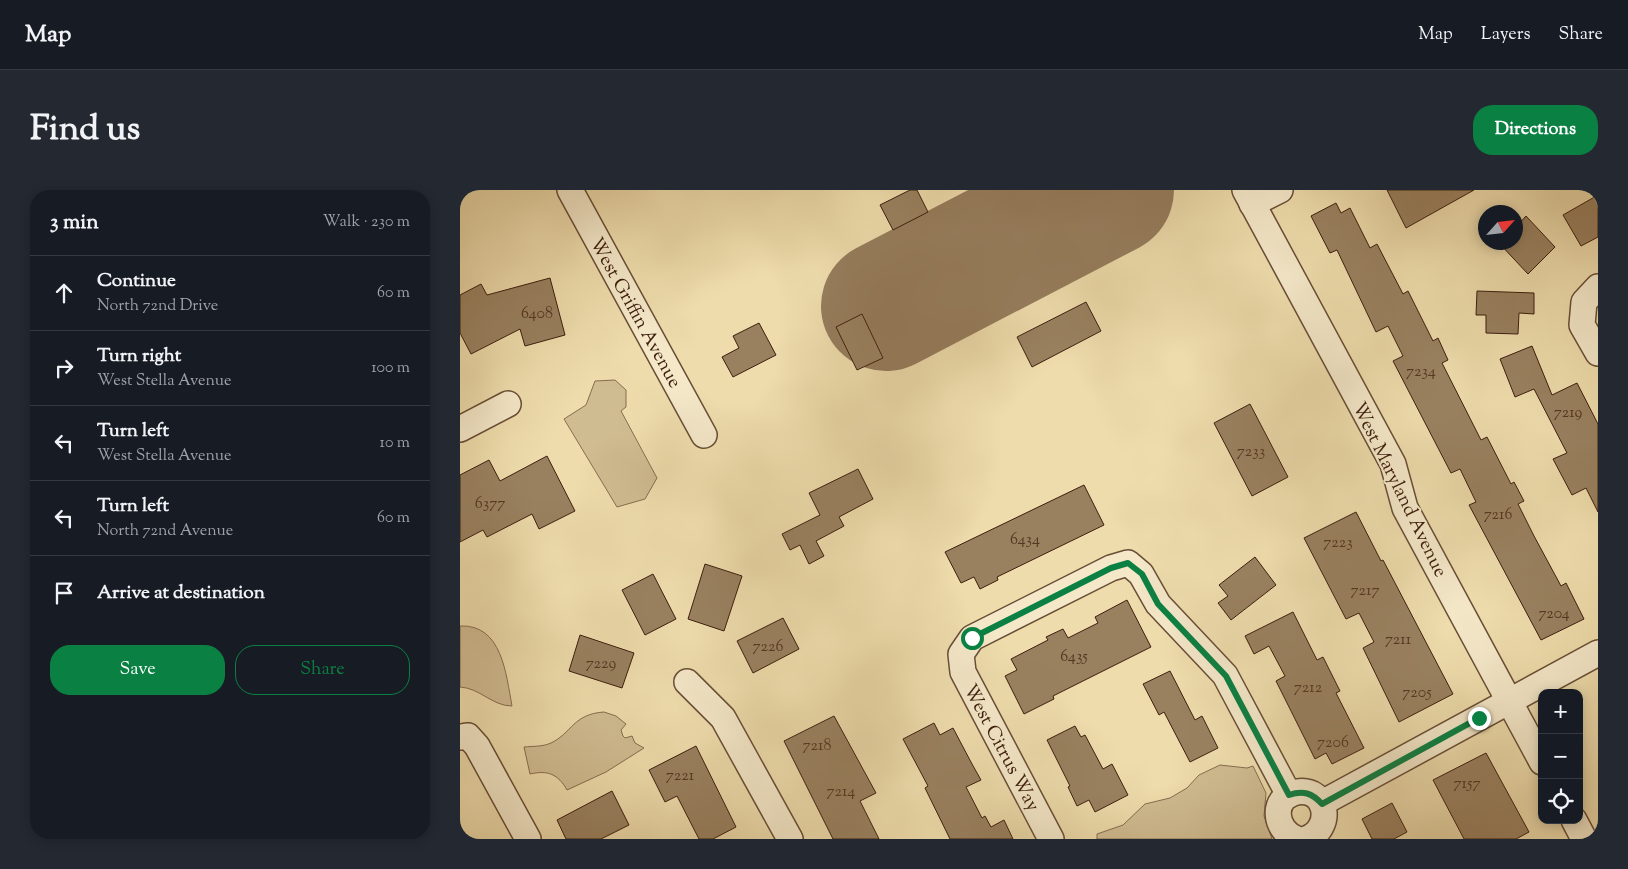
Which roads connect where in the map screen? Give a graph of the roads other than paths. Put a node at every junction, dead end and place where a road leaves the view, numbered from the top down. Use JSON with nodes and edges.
{"nodes":[{"id":1,"x":570,"y":190,"type":"edge"},
{"id":2,"x":1280,"y":190,"type":"edge"},
{"id":3,"x":1249,"y":197,"type":"edge"},
{"id":4,"x":1591,"y":295,"type":"edge"},
{"id":5,"x":1598,"y":353,"type":"edge"},
{"id":6,"x":508,"y":404,"type":"dead end"},
{"id":7,"x":460,"y":429,"type":"edge"},
{"id":8,"x":704,"y":435,"type":"dead end"},
{"id":9,"x":1598,"y":653,"type":"edge"},
{"id":10,"x":687,"y":682,"type":"dead end"},
{"id":11,"x":1509,"y":702,"type":"junction"},
{"id":12,"x":464,"y":736,"type":"edge"},
{"id":13,"x":1538,"y":755,"type":"edge"},
{"id":14,"x":1289,"y":795,"type":"junction"},
{"id":15,"x":1322,"y":804,"type":"junction"},
{"id":16,"x":1576,"y":824,"type":"edge"},
{"id":17,"x":1308,"y":838,"type":"edge"},
{"id":18,"x":528,"y":839,"type":"edge"},
{"id":19,"x":790,"y":839,"type":"edge"},
{"id":20,"x":1051,"y":839,"type":"edge"},
{"id":21,"x":1584,"y":839,"type":"edge"}],
"edges":[{"from":1,"to":8,"type":"street","name":"West Griffin Avenue"},
{"from":2,"to":3,"type":"street"},
{"from":3,"to":11,"type":"street","name":"West Maryland Avenue"},
{"from":4,"to":5,"type":"street"},
{"from":6,"to":7,"type":"street"},
{"from":9,"to":11,"type":"street"},
{"from":10,"to":19,"type":"street"},
{"from":11,"to":13,"type":"street","name":"West Maryland Avenue"},
{"from":11,"to":15,"type":"street"},
{"from":12,"to":18,"type":"street"},
{"from":14,"to":15,"type":"street"},
{"from":14,"to":17,"type":"street"},
{"from":14,"to":20,"type":"street","name":"West Citrus Way"},
{"from":15,"to":17,"type":"street"},
{"from":16,"to":21,"type":"street"}]}
